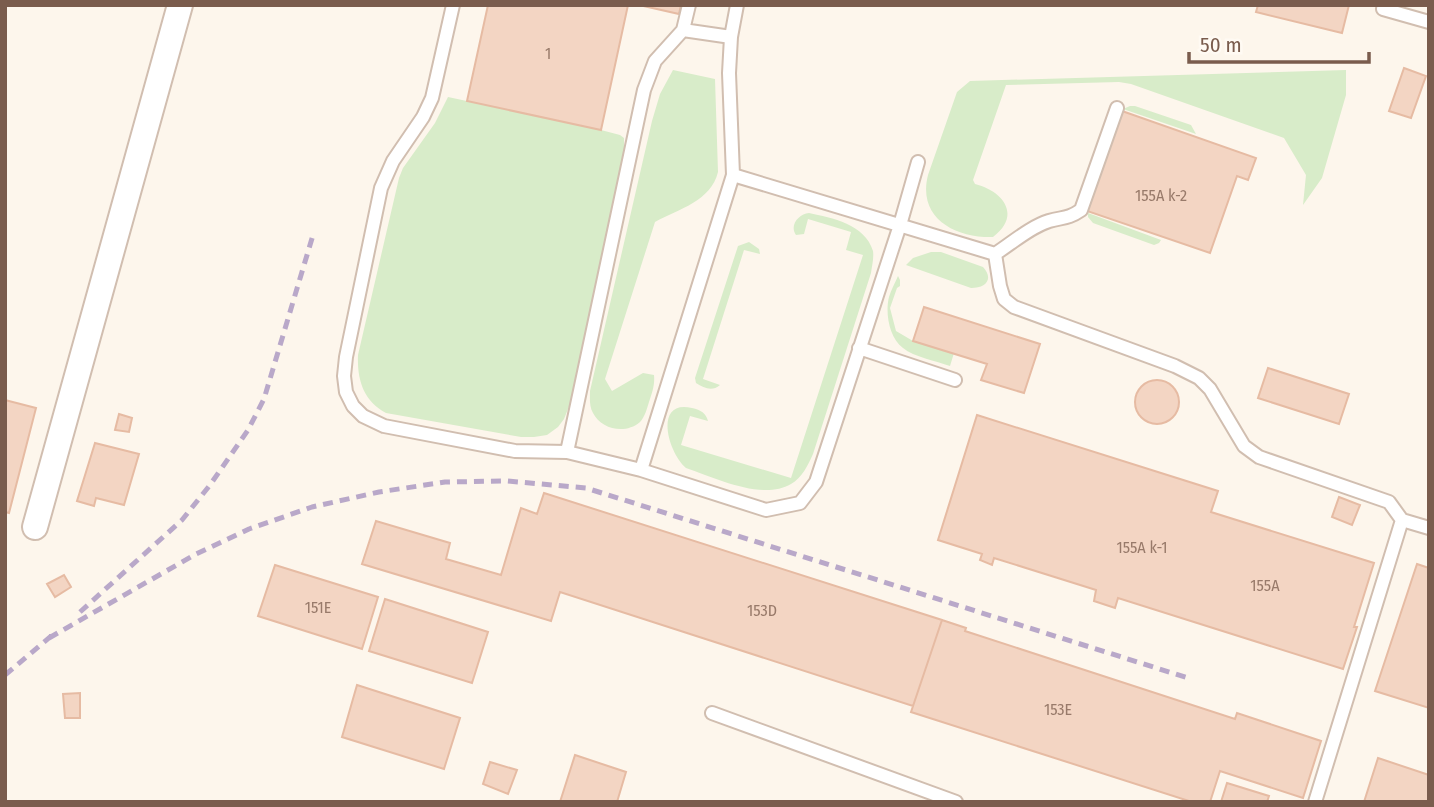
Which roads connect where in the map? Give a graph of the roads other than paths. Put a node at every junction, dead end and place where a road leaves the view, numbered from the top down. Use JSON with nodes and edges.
{"nodes":[{"id":1,"x":180,"y":5,"type":"edge"},
{"id":2,"x":453,"y":5,"type":"edge"},
{"id":3,"x":689,"y":5,"type":"edge"},
{"id":4,"x":737,"y":5,"type":"edge"},
{"id":5,"x":1384,"y":5,"type":"edge"},
{"id":6,"x":1429,"y":22,"type":"edge"},
{"id":7,"x":684,"y":30,"type":"junction"},
{"id":8,"x":731,"y":37,"type":"junction"},
{"id":9,"x":1117,"y":108,"type":"dead end"},
{"id":10,"x":918,"y":162,"type":"dead end"},
{"id":11,"x":733,"y":175,"type":"junction"},
{"id":12,"x":900,"y":225,"type":"junction"},
{"id":13,"x":995,"y":254,"type":"junction"},
{"id":14,"x":859,"y":348,"type":"junction"},
{"id":15,"x":955,"y":380,"type":"dead end"},
{"id":16,"x":567,"y":452,"type":"junction"},
{"id":17,"x":641,"y":470,"type":"junction"},
{"id":18,"x":1402,"y":520,"type":"junction"},
{"id":19,"x":35,"y":527,"type":"dead end"},
{"id":20,"x":1429,"y":528,"type":"edge"},
{"id":21,"x":712,"y":713,"type":"dead end"},
{"id":22,"x":956,"y":802,"type":"edge"},
{"id":23,"x":1315,"y":802,"type":"edge"}],
"edges":[{"from":1,"to":19,"type":"street"},
{"from":2,"to":16,"type":"lane"},
{"from":3,"to":7,"type":"lane"},
{"from":4,"to":8,"type":"lane"},
{"from":5,"to":6,"type":"lane"},
{"from":7,"to":8,"type":"lane"},
{"from":7,"to":16,"type":"lane"},
{"from":8,"to":11,"type":"lane"},
{"from":9,"to":13,"type":"lane"},
{"from":10,"to":12,"type":"lane"},
{"from":11,"to":12,"type":"lane"},
{"from":11,"to":17,"type":"lane"},
{"from":12,"to":13,"type":"lane"},
{"from":12,"to":14,"type":"lane"},
{"from":13,"to":18,"type":"lane"},
{"from":14,"to":15,"type":"lane"},
{"from":14,"to":17,"type":"lane"},
{"from":16,"to":17,"type":"lane"},
{"from":18,"to":20,"type":"lane"},
{"from":18,"to":23,"type":"lane"},
{"from":21,"to":22,"type":"lane"}]}
